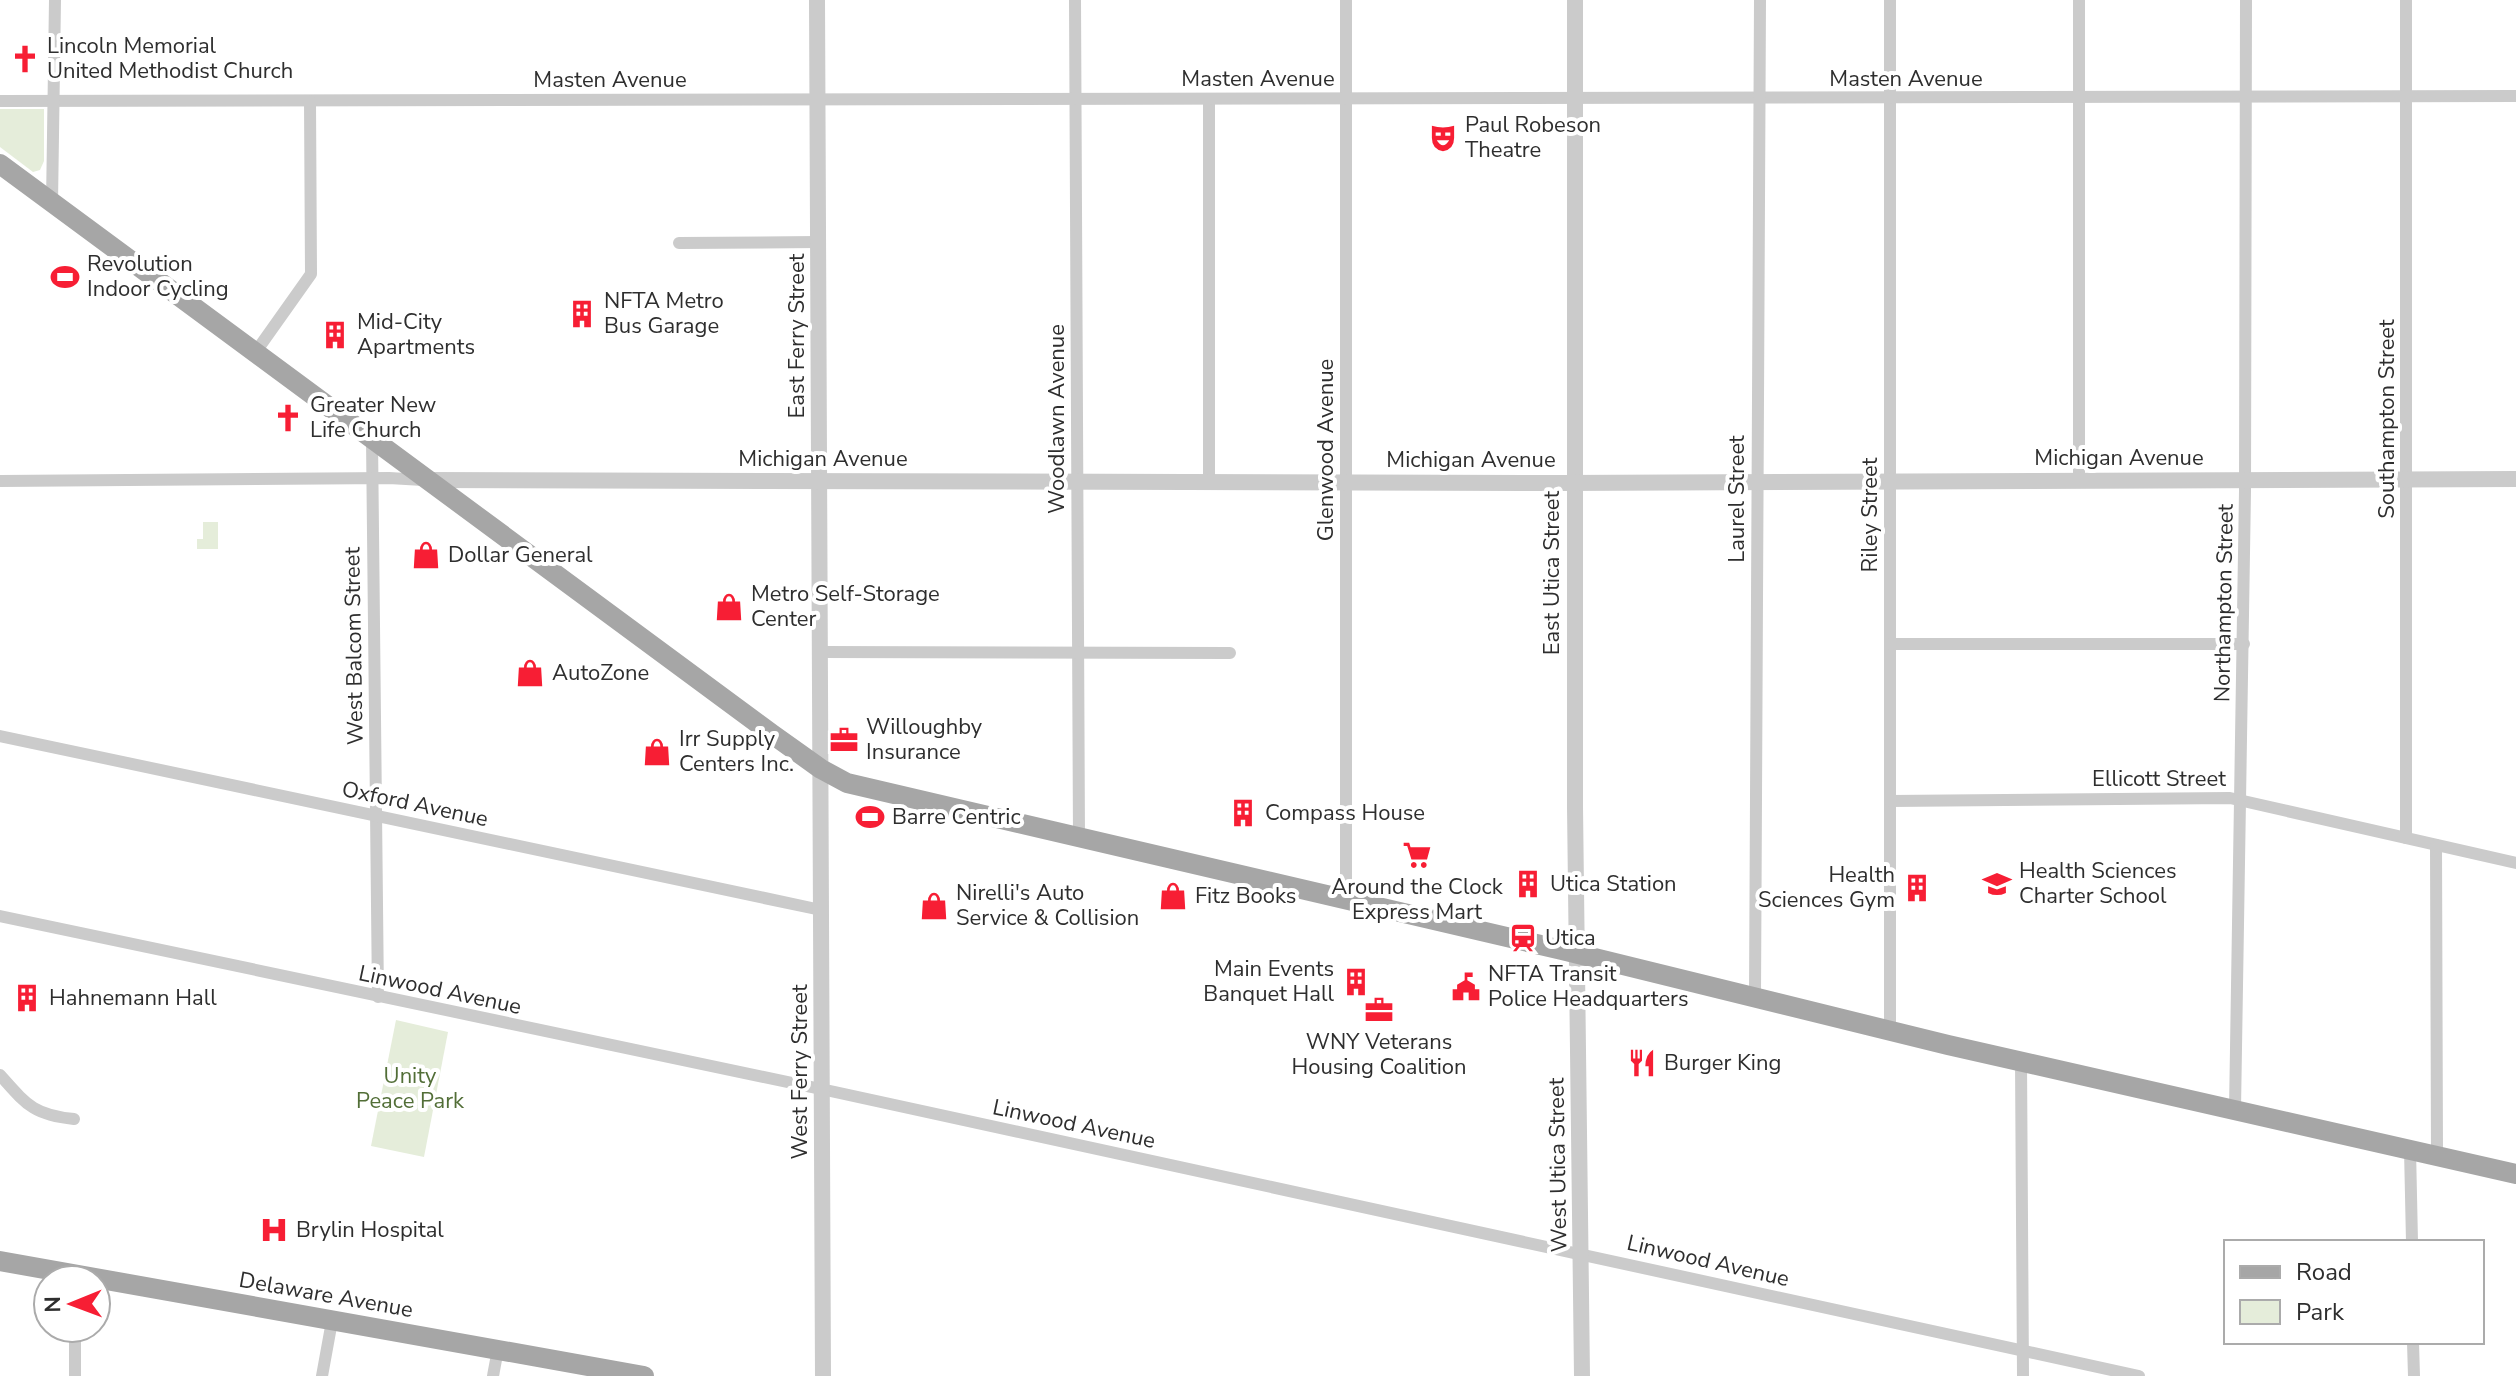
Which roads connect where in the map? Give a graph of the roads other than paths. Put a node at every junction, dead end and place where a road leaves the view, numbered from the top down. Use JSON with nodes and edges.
{"nodes":[{"id":1,"x":55,"y":0,"type":"edge"},
{"id":2,"x":817,"y":0,"type":"edge"},
{"id":3,"x":1075,"y":0,"type":"edge"},
{"id":4,"x":1346,"y":0,"type":"edge"},
{"id":5,"x":1575,"y":0,"type":"edge"},
{"id":6,"x":1760,"y":0,"type":"edge"},
{"id":7,"x":1890,"y":0,"type":"edge"},
{"id":8,"x":2079,"y":0,"type":"edge"},
{"id":9,"x":2246,"y":0,"type":"edge"},
{"id":10,"x":2406,"y":0,"type":"edge"},
{"id":11,"x":2406,"y":96,"type":"junction"},
{"id":12,"x":2516,"y":96,"type":"edge"},
{"id":13,"x":1760,"y":97,"type":"junction"},
{"id":14,"x":2245,"y":97,"type":"junction"},
{"id":15,"x":1346,"y":98,"type":"junction"},
{"id":16,"x":1575,"y":98,"type":"junction"},
{"id":17,"x":2079,"y":98,"type":"junction"},
{"id":18,"x":1076,"y":99,"type":"junction"},
{"id":19,"x":1209,"y":99,"type":"junction"},
{"id":20,"x":1890,"y":99,"type":"junction"},
{"id":21,"x":817,"y":100,"type":"junction"},
{"id":22,"x":0,"y":101,"type":"edge"},
{"id":23,"x":53,"y":101,"type":"junction"},
{"id":24,"x":310,"y":101,"type":"junction"},
{"id":25,"x":0,"y":164,"type":"edge"},
{"id":26,"x":52,"y":203,"type":"junction"},
{"id":27,"x":818,"y":242,"type":"junction"},
{"id":28,"x":679,"y":243,"type":"dead end"},
{"id":29,"x":255,"y":353,"type":"junction"},
{"id":30,"x":372,"y":439,"type":"junction"},
{"id":31,"x":372,"y":478,"type":"junction"},
{"id":32,"x":2516,"y":479,"type":"edge"},
{"id":33,"x":426,"y":480,"type":"junction"},
{"id":34,"x":2079,"y":480,"type":"junction"},
{"id":35,"x":2245,"y":480,"type":"junction"},
{"id":36,"x":2407,"y":480,"type":"junction"},
{"id":37,"x":0,"y":481,"type":"edge"},
{"id":38,"x":820,"y":481,"type":"junction"},
{"id":39,"x":1077,"y":481,"type":"junction"},
{"id":40,"x":1757,"y":481,"type":"junction"},
{"id":41,"x":1890,"y":481,"type":"junction"},
{"id":42,"x":1209,"y":482,"type":"junction"},
{"id":43,"x":1346,"y":482,"type":"junction"},
{"id":44,"x":1574,"y":482,"type":"junction"},
{"id":45,"x":1890,"y":644,"type":"junction"},
{"id":46,"x":2244,"y":644,"type":"junction"},
{"id":47,"x":821,"y":652,"type":"junction"},
{"id":48,"x":1230,"y":653,"type":"dead end"},
{"id":49,"x":1078,"y":654,"type":"junction"},
{"id":50,"x":0,"y":736,"type":"edge"},
{"id":51,"x":821,"y":769,"type":"junction"},
{"id":52,"x":1890,"y":801,"type":"junction"},
{"id":53,"x":2241,"y":801,"type":"junction"},
{"id":54,"x":376,"y":816,"type":"junction"},
{"id":55,"x":2406,"y":838,"type":"junction"},
{"id":56,"x":1079,"y":839,"type":"junction"},
{"id":57,"x":2436,"y":845,"type":"junction"},
{"id":58,"x":2516,"y":863,"type":"edge"},
{"id":59,"x":1346,"y":900,"type":"junction"},
{"id":60,"x":821,"y":910,"type":"junction"},
{"id":61,"x":0,"y":916,"type":"edge"},
{"id":62,"x":1577,"y":953,"type":"junction"},
{"id":63,"x":378,"y":997,"type":"junction"},
{"id":64,"x":1755,"y":997,"type":"junction"},
{"id":65,"x":1890,"y":1030,"type":"junction"},
{"id":66,"x":2021,"y":1061,"type":"junction"},
{"id":67,"x":0,"y":1075,"type":"edge"},
{"id":68,"x":822,"y":1090,"type":"junction"},
{"id":69,"x":2235,"y":1110,"type":"junction"},
{"id":70,"x":74,"y":1119,"type":"dead end"},
{"id":71,"x":2410,"y":1149,"type":"junction"},
{"id":72,"x":2437,"y":1156,"type":"junction"},
{"id":73,"x":2516,"y":1174,"type":"edge"},
{"id":74,"x":2412,"y":1240,"type":"edge"},
{"id":75,"x":1581,"y":1253,"type":"junction"},
{"id":76,"x":0,"y":1261,"type":"edge"},
{"id":77,"x":32,"y":1268,"type":"edge"},
{"id":78,"x":112,"y":1283,"type":"edge"},
{"id":79,"x":332,"y":1321,"type":"junction"},
{"id":80,"x":75,"y":1344,"type":"edge"},
{"id":81,"x":2413,"y":1344,"type":"edge"},
{"id":82,"x":498,"y":1349,"type":"junction"},
{"id":83,"x":2023,"y":1351,"type":"junction"},
{"id":84,"x":75,"y":1376,"type":"edge"},
{"id":85,"x":322,"y":1376,"type":"edge"},
{"id":86,"x":493,"y":1376,"type":"edge"},
{"id":87,"x":644,"y":1376,"type":"edge"},
{"id":88,"x":823,"y":1376,"type":"edge"},
{"id":89,"x":1582,"y":1376,"type":"edge"},
{"id":90,"x":2023,"y":1376,"type":"edge"},
{"id":91,"x":2139,"y":1376,"type":"edge"},
{"id":92,"x":2414,"y":1376,"type":"edge"}],
"edges":[{"from":1,"to":23,"type":"street"},
{"from":2,"to":21,"type":"street","name":"East Ferry Street"},
{"from":3,"to":18,"type":"street","name":"Woodlawn Avenue"},
{"from":4,"to":15,"type":"street","name":"Glenwood Avenue"},
{"from":5,"to":16,"type":"street","name":"East Utica Street"},
{"from":6,"to":13,"type":"street","name":"Laurel Street"},
{"from":7,"to":20,"type":"street","name":"Riley Street"},
{"from":8,"to":17,"type":"street"},
{"from":9,"to":14,"type":"street","name":"Northampton Street"},
{"from":10,"to":11,"type":"street","name":"Southampton Street"},
{"from":11,"to":12,"type":"street","name":"Masten Avenue"},
{"from":11,"to":14,"type":"street","name":"Masten Avenue"},
{"from":11,"to":36,"type":"street","name":"Southampton Street"},
{"from":13,"to":16,"type":"street","name":"Masten Avenue"},
{"from":13,"to":20,"type":"street","name":"Masten Avenue"},
{"from":13,"to":40,"type":"street","name":"Laurel Street"},
{"from":14,"to":17,"type":"street","name":"Masten Avenue"},
{"from":14,"to":35,"type":"street","name":"Northampton Street"},
{"from":15,"to":16,"type":"street","name":"Masten Avenue"},
{"from":15,"to":19,"type":"street","name":"Masten Avenue"},
{"from":15,"to":43,"type":"street","name":"Glenwood Avenue"},
{"from":16,"to":44,"type":"street","name":"East Utica Street"},
{"from":17,"to":20,"type":"street","name":"Masten Avenue"},
{"from":17,"to":34,"type":"street"},
{"from":18,"to":19,"type":"street","name":"Masten Avenue"},
{"from":18,"to":21,"type":"street","name":"Masten Avenue"},
{"from":18,"to":39,"type":"street","name":"Woodlawn Avenue"},
{"from":19,"to":42,"type":"street"},
{"from":20,"to":41,"type":"street","name":"Riley Street"},
{"from":21,"to":24,"type":"street","name":"Masten Avenue"},
{"from":21,"to":27,"type":"street","name":"East Ferry Street"},
{"from":22,"to":23,"type":"street","name":"Masten Avenue"},
{"from":23,"to":24,"type":"street","name":"Masten Avenue"},
{"from":23,"to":26,"type":"street"},
{"from":24,"to":29,"type":"street"},
{"from":25,"to":26,"type":"main road"},
{"from":26,"to":29,"type":"main road"},
{"from":27,"to":28,"type":"street"},
{"from":27,"to":38,"type":"street","name":"East Ferry Street"},
{"from":29,"to":30,"type":"main road"},
{"from":30,"to":31,"type":"street","name":"West Balcom Street"},
{"from":30,"to":33,"type":"main road"},
{"from":31,"to":33,"type":"street"},
{"from":31,"to":37,"type":"street"},
{"from":31,"to":54,"type":"street","name":"West Balcom Street"},
{"from":32,"to":36,"type":"street","name":"Michigan Avenue"},
{"from":33,"to":38,"type":"street","name":"Michigan Avenue"},
{"from":33,"to":51,"type":"main road"},
{"from":34,"to":35,"type":"street","name":"Michigan Avenue"},
{"from":34,"to":41,"type":"street","name":"Michigan Avenue"},
{"from":35,"to":36,"type":"street","name":"Michigan Avenue"},
{"from":35,"to":46,"type":"street","name":"Northampton Street"},
{"from":36,"to":55,"type":"street","name":"Southampton Street"},
{"from":38,"to":39,"type":"street","name":"Michigan Avenue"},
{"from":38,"to":47,"type":"street","name":"East Ferry Street"},
{"from":39,"to":42,"type":"street","name":"Michigan Avenue"},
{"from":39,"to":49,"type":"street","name":"Woodlawn Avenue"},
{"from":40,"to":41,"type":"street","name":"Michigan Avenue"},
{"from":40,"to":44,"type":"street","name":"Michigan Avenue"},
{"from":40,"to":64,"type":"street","name":"Laurel Street"},
{"from":41,"to":45,"type":"street","name":"Riley Street"},
{"from":42,"to":43,"type":"street","name":"Michigan Avenue"},
{"from":43,"to":44,"type":"street","name":"Michigan Avenue"},
{"from":43,"to":59,"type":"street","name":"Glenwood Avenue"},
{"from":44,"to":62,"type":"street","name":"East Utica Street"},
{"from":45,"to":46,"type":"street"},
{"from":45,"to":52,"type":"street","name":"Riley Street"},
{"from":46,"to":53,"type":"street","name":"Northampton Street"},
{"from":47,"to":49,"type":"street"},
{"from":47,"to":51,"type":"street","name":"East Ferry Street"},
{"from":48,"to":49,"type":"street"},
{"from":49,"to":56,"type":"street","name":"Woodlawn Avenue"},
{"from":50,"to":54,"type":"street","name":"Oxford Avenue"},
{"from":51,"to":56,"type":"main road"},
{"from":51,"to":60,"type":"street","name":"West Ferry Street"},
{"from":52,"to":53,"type":"street","name":"Ellicott Street"},
{"from":52,"to":65,"type":"street","name":"Riley Street"},
{"from":53,"to":55,"type":"street","name":"Ellicott Street"},
{"from":53,"to":69,"type":"street","name":"Northampton Street"},
{"from":54,"to":60,"type":"street","name":"Oxford Avenue"},
{"from":54,"to":63,"type":"street","name":"West Balcom Street"},
{"from":55,"to":57,"type":"street","name":"Ellicott Street"},
{"from":56,"to":59,"type":"main road"},
{"from":57,"to":58,"type":"street","name":"Ellicott Street"},
{"from":57,"to":72,"type":"street"},
{"from":59,"to":62,"type":"main road"},
{"from":60,"to":68,"type":"street","name":"West Ferry Street"},
{"from":61,"to":63,"type":"street","name":"Linwood Avenue"},
{"from":62,"to":64,"type":"main road"},
{"from":62,"to":75,"type":"street","name":"West Utica Street"},
{"from":63,"to":68,"type":"street","name":"Linwood Avenue"},
{"from":64,"to":65,"type":"main road"},
{"from":65,"to":66,"type":"main road"},
{"from":66,"to":69,"type":"main road"},
{"from":66,"to":83,"type":"street"},
{"from":67,"to":70,"type":"street"},
{"from":68,"to":75,"type":"street","name":"Linwood Avenue"},
{"from":68,"to":88,"type":"street","name":"West Ferry Street"},
{"from":69,"to":71,"type":"main road"},
{"from":71,"to":72,"type":"main road"},
{"from":71,"to":74,"type":"street"},
{"from":72,"to":73,"type":"main road"},
{"from":75,"to":83,"type":"street","name":"Linwood Avenue"},
{"from":75,"to":89,"type":"street","name":"West Utica Street"},
{"from":76,"to":77,"type":"main road","name":"Delaware Avenue"},
{"from":78,"to":79,"type":"main road","name":"Delaware Avenue"},
{"from":79,"to":82,"type":"main road","name":"Delaware Avenue"},
{"from":79,"to":85,"type":"street"},
{"from":80,"to":84,"type":"street"},
{"from":81,"to":92,"type":"street"},
{"from":82,"to":86,"type":"street"},
{"from":82,"to":87,"type":"main road","name":"Delaware Avenue"},
{"from":83,"to":90,"type":"street"},
{"from":83,"to":91,"type":"street","name":"Linwood Avenue"}]}
